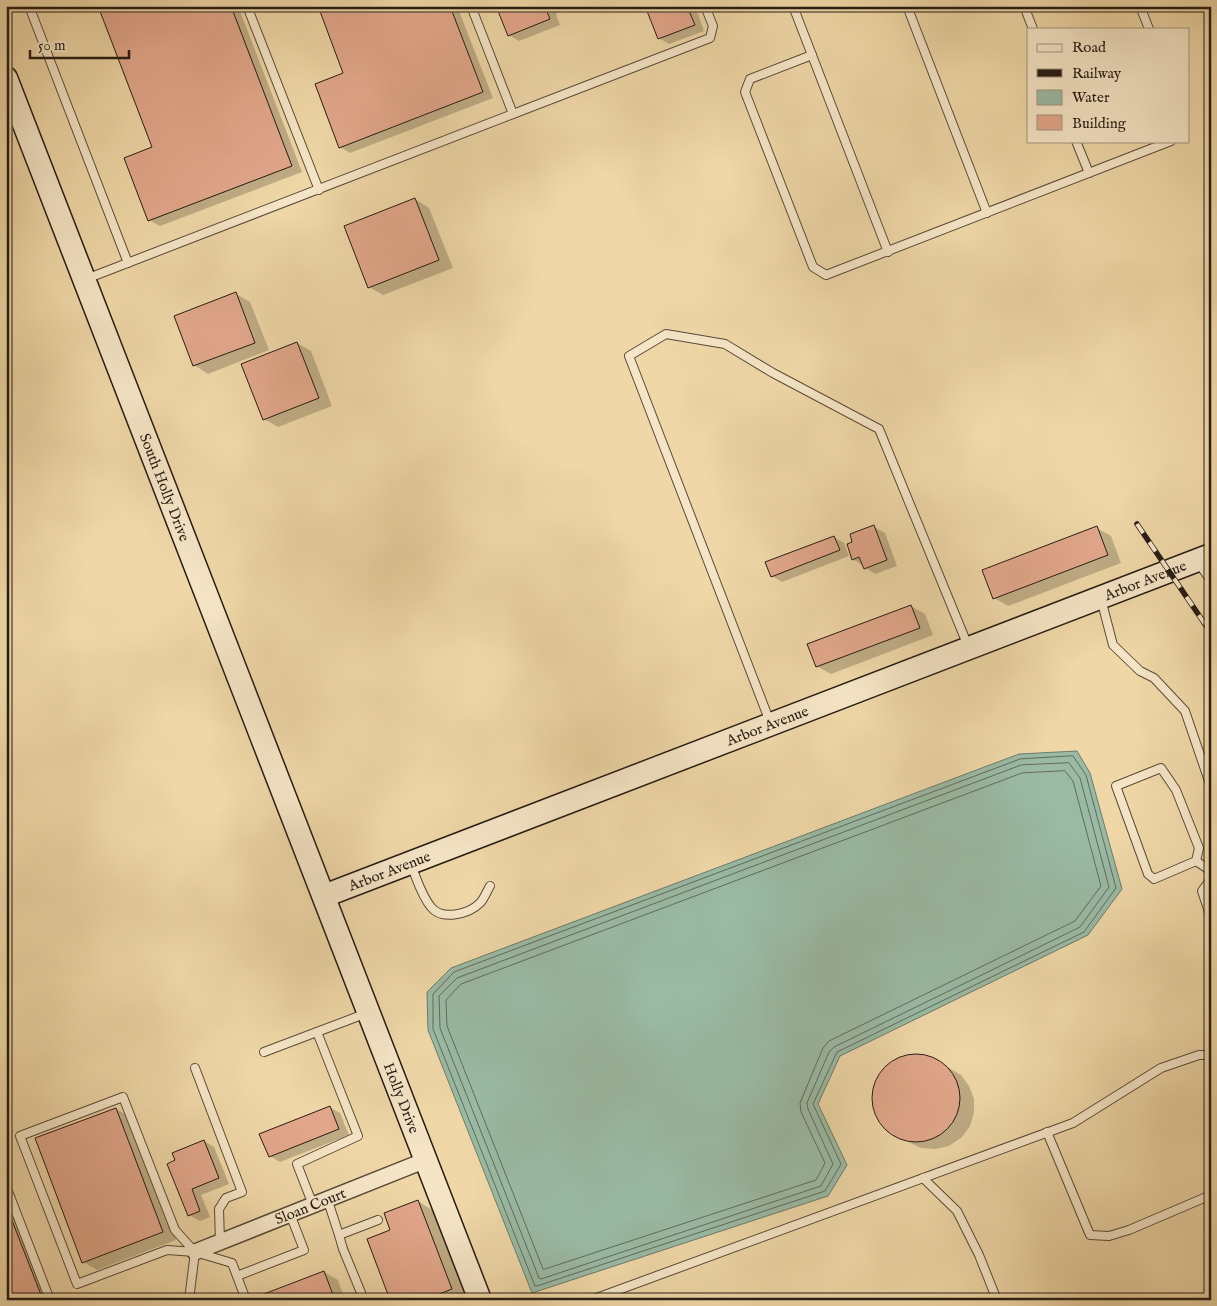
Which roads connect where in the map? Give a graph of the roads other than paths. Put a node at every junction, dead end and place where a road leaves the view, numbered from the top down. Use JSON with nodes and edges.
{"nodes":[{"id":1,"x":29,"y":6,"type":"edge"},
{"id":2,"x":248,"y":6,"type":"edge"},
{"id":3,"x":471,"y":6,"type":"edge"},
{"id":4,"x":705,"y":6,"type":"edge"},
{"id":5,"x":793,"y":6,"type":"edge"},
{"id":6,"x":907,"y":6,"type":"edge"},
{"id":7,"x":1024,"y":6,"type":"edge"},
{"id":8,"x":1140,"y":6,"type":"edge"},
{"id":9,"x":1033,"y":28,"type":"edge"},
{"id":10,"x":1149,"y":28,"type":"edge"},
{"id":11,"x":812,"y":55,"type":"junction"},
{"id":12,"x":6,"y":78,"type":"edge"},
{"id":13,"x":513,"y":114,"type":"junction"},
{"id":14,"x":1076,"y":142,"type":"edge"},
{"id":15,"x":1169,"y":142,"type":"edge"},
{"id":16,"x":1089,"y":174,"type":"junction"},
{"id":17,"x":319,"y":190,"type":"junction"},
{"id":18,"x":986,"y":213,"type":"junction"},
{"id":19,"x":888,"y":252,"type":"junction"},
{"id":20,"x":128,"y":263,"type":"junction"},
{"id":21,"x":85,"y":280,"type":"junction"},
{"id":22,"x":1204,"y":558,"type":"edge"},
{"id":23,"x":1211,"y":581,"type":"edge"},
{"id":24,"x":1100,"y":597,"type":"junction"},
{"id":25,"x":968,"y":648,"type":"junction"},
{"id":26,"x":771,"y":724,"type":"junction"},
{"id":27,"x":1211,"y":787,"type":"edge"},
{"id":28,"x":1196,"y":861,"type":"junction"},
{"id":29,"x":410,"y":863,"type":"junction"},
{"id":30,"x":1211,"y":871,"type":"edge"},
{"id":31,"x":1211,"y":879,"type":"edge"},
{"id":32,"x":490,"y":886,"type":"dead end"},
{"id":33,"x":324,"y":896,"type":"junction"},
{"id":34,"x":1211,"y":918,"type":"edge"},
{"id":35,"x":369,"y":1012,"type":"junction"},
{"id":36,"x":317,"y":1032,"type":"junction"},
{"id":37,"x":264,"y":1052,"type":"dead end"},
{"id":38,"x":1211,"y":1055,"type":"edge"},
{"id":39,"x":195,"y":1068,"type":"dead end"},
{"id":40,"x":1047,"y":1132,"type":"junction"},
{"id":41,"x":426,"y":1160,"type":"junction"},
{"id":42,"x":923,"y":1178,"type":"junction"},
{"id":43,"x":6,"y":1186,"type":"edge"},
{"id":44,"x":1211,"y":1195,"type":"edge"},
{"id":45,"x":327,"y":1198,"type":"junction"},
{"id":46,"x":313,"y":1205,"type":"junction"},
{"id":47,"x":290,"y":1214,"type":"junction"},
{"id":48,"x":378,"y":1220,"type":"dead end"},
{"id":49,"x":340,"y":1234,"type":"junction"},
{"id":50,"x":220,"y":1242,"type":"junction"},
{"id":51,"x":195,"y":1252,"type":"junction"},
{"id":52,"x":236,"y":1276,"type":"junction"},
{"id":53,"x":50,"y":1300,"type":"edge"},
{"id":54,"x":189,"y":1300,"type":"edge"},
{"id":55,"x":246,"y":1300,"type":"edge"},
{"id":56,"x":364,"y":1300,"type":"edge"},
{"id":57,"x":480,"y":1300,"type":"edge"},
{"id":58,"x":592,"y":1300,"type":"edge"},
{"id":59,"x":998,"y":1300,"type":"edge"}],
"edges":[{"from":1,"to":20,"type":"lane"},
{"from":2,"to":17,"type":"lane"},
{"from":3,"to":13,"type":"lane"},
{"from":4,"to":13,"type":"lane"},
{"from":5,"to":11,"type":"lane"},
{"from":6,"to":18,"type":"lane"},
{"from":7,"to":9,"type":"lane"},
{"from":8,"to":10,"type":"lane"},
{"from":11,"to":19,"type":"lane"},
{"from":11,"to":19,"type":"lane"},
{"from":12,"to":21,"type":"street","name":"South Holly Drive"},
{"from":13,"to":17,"type":"lane"},
{"from":14,"to":16,"type":"lane"},
{"from":15,"to":16,"type":"lane"},
{"from":16,"to":18,"type":"lane"},
{"from":17,"to":20,"type":"lane"},
{"from":18,"to":19,"type":"lane"},
{"from":20,"to":21,"type":"lane"},
{"from":21,"to":33,"type":"street","name":"South Holly Drive"},
{"from":22,"to":23,"type":"lane"},
{"from":22,"to":24,"type":"street","name":"Arbor Avenue"},
{"from":24,"to":25,"type":"street","name":"Arbor Avenue"},
{"from":24,"to":27,"type":"lane"},
{"from":25,"to":26,"type":"street","name":"Arbor Avenue"},
{"from":25,"to":26,"type":"lane"},
{"from":26,"to":29,"type":"street","name":"Arbor Avenue"},
{"from":28,"to":28,"type":"lane"},
{"from":28,"to":30,"type":"lane"},
{"from":29,"to":32,"type":"lane"},
{"from":29,"to":33,"type":"street","name":"Arbor Avenue"},
{"from":31,"to":34,"type":"lane"},
{"from":33,"to":35,"type":"street","name":"Holly Drive"},
{"from":35,"to":36,"type":"lane"},
{"from":35,"to":41,"type":"street","name":"Holly Drive"},
{"from":36,"to":37,"type":"lane"},
{"from":36,"to":46,"type":"lane"},
{"from":38,"to":40,"type":"lane"},
{"from":39,"to":50,"type":"lane"},
{"from":40,"to":42,"type":"lane"},
{"from":40,"to":44,"type":"lane"},
{"from":41,"to":45,"type":"street","name":"Sloan Court"},
{"from":41,"to":57,"type":"street","name":"Holly Drive"},
{"from":42,"to":58,"type":"lane"},
{"from":42,"to":59,"type":"lane"},
{"from":43,"to":53,"type":"lane"},
{"from":45,"to":46,"type":"street","name":"Sloan Court"},
{"from":45,"to":49,"type":"lane"},
{"from":46,"to":47,"type":"street","name":"Sloan Court"},
{"from":47,"to":50,"type":"street","name":"Sloan Court"},
{"from":47,"to":52,"type":"lane"},
{"from":48,"to":49,"type":"lane"},
{"from":49,"to":56,"type":"lane"},
{"from":50,"to":51,"type":"street","name":"Sloan Court"},
{"from":51,"to":51,"type":"lane"},
{"from":51,"to":52,"type":"lane"},
{"from":51,"to":54,"type":"lane"},
{"from":52,"to":55,"type":"lane"}]}
